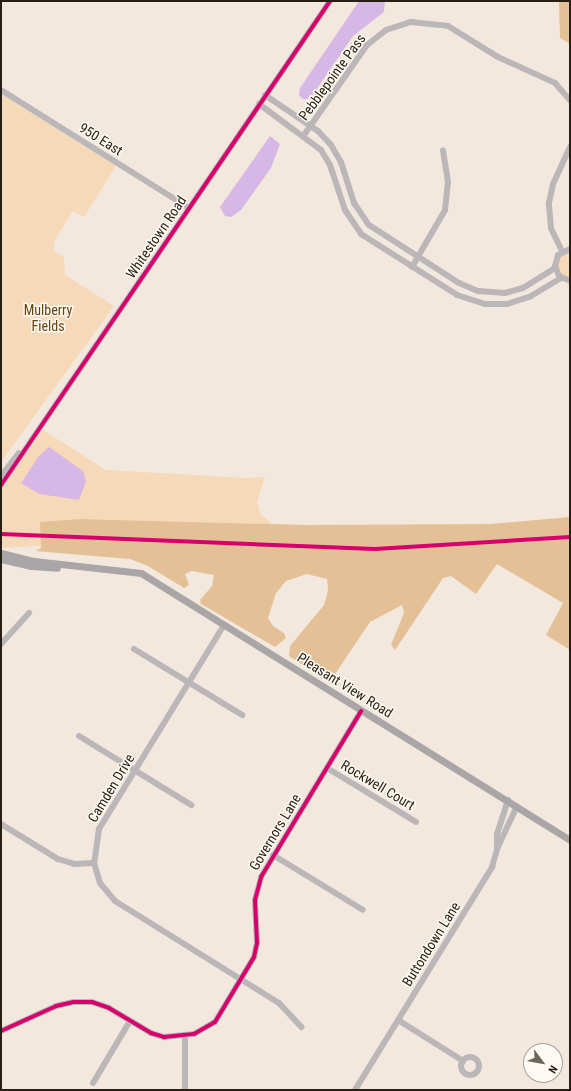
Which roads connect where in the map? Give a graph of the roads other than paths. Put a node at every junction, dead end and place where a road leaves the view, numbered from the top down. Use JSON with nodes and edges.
{"nodes":[{"id":1,"x":330,"y":1,"type":"edge"},
{"id":2,"x":1,"y":90,"type":"edge"},
{"id":3,"x":265,"y":96,"type":"junction"},
{"id":4,"x":570,"y":100,"type":"edge"},
{"id":5,"x":259,"y":104,"type":"junction"},
{"id":6,"x":310,"y":126,"type":"junction"},
{"id":7,"x":304,"y":135,"type":"junction"},
{"id":8,"x":570,"y":147,"type":"edge"},
{"id":9,"x":443,"y":150,"type":"dead end"},
{"id":10,"x":189,"y":208,"type":"junction"},
{"id":11,"x":570,"y":248,"type":"edge"},
{"id":12,"x":562,"y":251,"type":"junction"},
{"id":13,"x":417,"y":258,"type":"junction"},
{"id":14,"x":412,"y":267,"type":"junction"},
{"id":15,"x":555,"y":268,"type":"junction"},
{"id":16,"x":561,"y":278,"type":"junction"},
{"id":17,"x":570,"y":281,"type":"edge"},
{"id":18,"x":22,"y":451,"type":"junction"},
{"id":19,"x":1,"y":476,"type":"edge"},
{"id":20,"x":1,"y":485,"type":"edge"},
{"id":21,"x":1,"y":553,"type":"edge"},
{"id":22,"x":1,"y":559,"type":"edge"},
{"id":23,"x":102,"y":568,"type":"junction"},
{"id":24,"x":28,"y":613,"type":"dead end"},
{"id":25,"x":224,"y":625,"type":"junction"},
{"id":26,"x":1,"y":644,"type":"edge"},
{"id":27,"x":134,"y":649,"type":"dead end"},
{"id":28,"x":189,"y":683,"type":"junction"},
{"id":29,"x":361,"y":711,"type":"junction"},
{"id":30,"x":242,"y":715,"type":"dead end"},
{"id":31,"x":79,"y":736,"type":"dead end"},
{"id":32,"x":326,"y":768,"type":"junction"},
{"id":33,"x":136,"y":770,"type":"junction"},
{"id":34,"x":508,"y":800,"type":"junction"},
{"id":35,"x":191,"y":805,"type":"dead end"},
{"id":36,"x":517,"y":806,"type":"junction"},
{"id":37,"x":416,"y":822,"type":"dead end"},
{"id":38,"x":1,"y":824,"type":"edge"},
{"id":39,"x":570,"y":840,"type":"edge"},
{"id":40,"x":497,"y":849,"type":"junction"},
{"id":41,"x":273,"y":855,"type":"junction"},
{"id":42,"x":94,"y":863,"type":"junction"},
{"id":43,"x":363,"y":910,"type":"dead end"},
{"id":44,"x":242,"y":980,"type":"junction"},
{"id":45,"x":130,"y":1020,"type":"junction"},
{"id":46,"x":398,"y":1020,"type":"junction"},
{"id":47,"x":301,"y":1027,"type":"dead end"},
{"id":48,"x":1,"y":1031,"type":"edge"},
{"id":49,"x":185,"y":1037,"type":"junction"},
{"id":50,"x":463,"y":1061,"type":"dead end"},
{"id":51,"x":92,"y":1083,"type":"dead end"},
{"id":52,"x":185,"y":1090,"type":"edge"},
{"id":53,"x":355,"y":1090,"type":"edge"}],
"edges":[{"from":1,"to":3,"type":"street","name":"Whitestown Road"},
{"from":2,"to":10,"type":"street","name":"950 East"},
{"from":3,"to":5,"type":"street","name":"Whitestown Road"},
{"from":3,"to":6,"type":"street"},
{"from":4,"to":6,"type":"street","name":"Pebblepointe Pass"},
{"from":5,"to":7,"type":"street"},
{"from":5,"to":10,"type":"street","name":"Whitestown Road"},
{"from":6,"to":7,"type":"street","name":"Pebblepointe Pass"},
{"from":6,"to":13,"type":"street"},
{"from":7,"to":14,"type":"street"},
{"from":8,"to":12,"type":"street"},
{"from":9,"to":13,"type":"street"},
{"from":10,"to":18,"type":"street","name":"Whitestown Road"},
{"from":11,"to":12,"type":"street"},
{"from":12,"to":15,"type":"street"},
{"from":13,"to":14,"type":"street"},
{"from":13,"to":15,"type":"street"},
{"from":14,"to":16,"type":"street"},
{"from":15,"to":16,"type":"street"},
{"from":16,"to":17,"type":"street"},
{"from":18,"to":19,"type":"street","name":"Whitestown Road"},
{"from":18,"to":20,"type":"street","name":"Whitestown Road"},
{"from":21,"to":23,"type":"main road","name":"Pleasant View Road"},
{"from":22,"to":23,"type":"main road","name":"Pleasant View Road"},
{"from":23,"to":25,"type":"main road","name":"Pleasant View Road"},
{"from":24,"to":26,"type":"street"},
{"from":25,"to":28,"type":"street","name":"Camden Drive"},
{"from":25,"to":29,"type":"main road","name":"Pleasant View Road"},
{"from":27,"to":28,"type":"street"},
{"from":28,"to":30,"type":"street"},
{"from":28,"to":33,"type":"street","name":"Camden Drive"},
{"from":29,"to":32,"type":"street","name":"Governors Lane"},
{"from":29,"to":34,"type":"main road","name":"Pleasant View Road"},
{"from":31,"to":33,"type":"street"},
{"from":32,"to":37,"type":"street","name":"Rockwell Court"},
{"from":32,"to":41,"type":"street","name":"Governors Lane"},
{"from":33,"to":35,"type":"street"},
{"from":33,"to":42,"type":"street","name":"Camden Drive"},
{"from":34,"to":36,"type":"main road","name":"Pleasant View Road"},
{"from":34,"to":40,"type":"street"},
{"from":36,"to":39,"type":"main road","name":"Pleasant View Road"},
{"from":36,"to":40,"type":"street","name":"Buttondown Lane"},
{"from":38,"to":42,"type":"street"},
{"from":40,"to":46,"type":"street","name":"Buttondown Lane"},
{"from":41,"to":43,"type":"street"},
{"from":41,"to":44,"type":"street","name":"Governors Lane"},
{"from":42,"to":44,"type":"street","name":"Camden Drive"},
{"from":44,"to":47,"type":"street","name":"Camden Drive"},
{"from":44,"to":49,"type":"street","name":"Governors Lane"},
{"from":45,"to":48,"type":"street","name":"Governors Lane"},
{"from":45,"to":49,"type":"street","name":"Governors Lane"},
{"from":45,"to":51,"type":"street"},
{"from":46,"to":50,"type":"street"},
{"from":46,"to":53,"type":"street","name":"Buttondown Lane"},
{"from":49,"to":52,"type":"street"}]}
